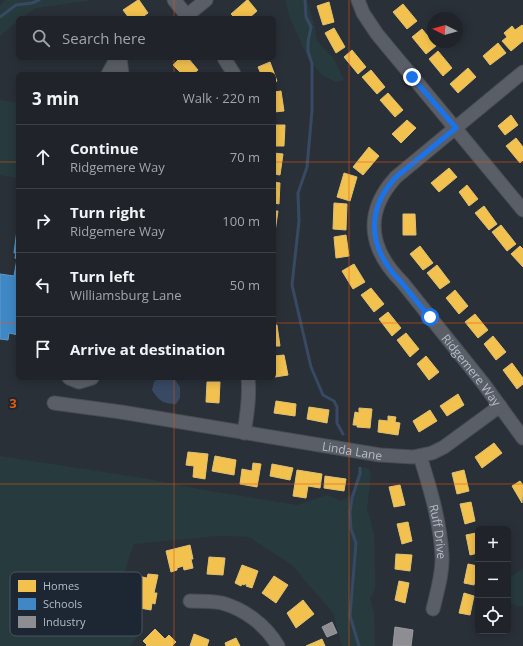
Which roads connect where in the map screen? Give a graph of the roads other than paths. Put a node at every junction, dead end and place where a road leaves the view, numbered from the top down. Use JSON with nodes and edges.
{"nodes":[{"id":1,"x":174,"y":0,"type":"edge"},
{"id":2,"x":206,"y":0,"type":"edge"},
{"id":3,"x":358,"y":0,"type":"edge"},
{"id":4,"x":186,"y":16,"type":"edge"},
{"id":5,"x":188,"y":16,"type":"edge"},
{"id":6,"x":118,"y":60,"type":"edge"},
{"id":7,"x":120,"y":60,"type":"edge"},
{"id":8,"x":225,"y":60,"type":"edge"},
{"id":9,"x":109,"y":72,"type":"edge"},
{"id":10,"x":122,"y":72,"type":"edge"},
{"id":11,"x":233,"y":72,"type":"edge"},
{"id":12,"x":523,"y":72,"type":"edge"},
{"id":13,"x":456,"y":128,"type":"junction"},
{"id":14,"x":523,"y":210,"type":"edge"},
{"id":15,"x":74,"y":380,"type":"edge"},
{"id":16,"x":86,"y":380,"type":"edge"},
{"id":17,"x":248,"y":380,"type":"edge"},
{"id":18,"x":54,"y":403,"type":"dead end"},
{"id":19,"x":500,"y":406,"type":"junction"},
{"id":20,"x":244,"y":433,"type":"junction"},
{"id":21,"x":523,"y":438,"type":"edge"},
{"id":22,"x":420,"y":456,"type":"junction"},
{"id":23,"x":190,"y":601,"type":"dead end"},
{"id":24,"x":433,"y":609,"type":"dead end"},
{"id":25,"x":278,"y":646,"type":"edge"}],
"edges":[{"from":1,"to":4,"type":"street"},
{"from":2,"to":5,"type":"street"},
{"from":3,"to":13,"type":"street"},
{"from":6,"to":9,"type":"street"},
{"from":7,"to":10,"type":"street"},
{"from":8,"to":11,"type":"street"},
{"from":12,"to":13,"type":"street","name":"Ridgemere Way"},
{"from":13,"to":14,"type":"street"},
{"from":13,"to":19,"type":"street","name":"Ridgemere Way"},
{"from":15,"to":16,"type":"street"},
{"from":17,"to":20,"type":"street"},
{"from":18,"to":20,"type":"street","name":"Linda Lane"},
{"from":19,"to":21,"type":"street","name":"Ridgemere Way"},
{"from":19,"to":22,"type":"street","name":"Linda Lane"},
{"from":20,"to":22,"type":"street","name":"Linda Lane"},
{"from":22,"to":24,"type":"street","name":"Ruff Drive"},
{"from":23,"to":25,"type":"street"}]}
